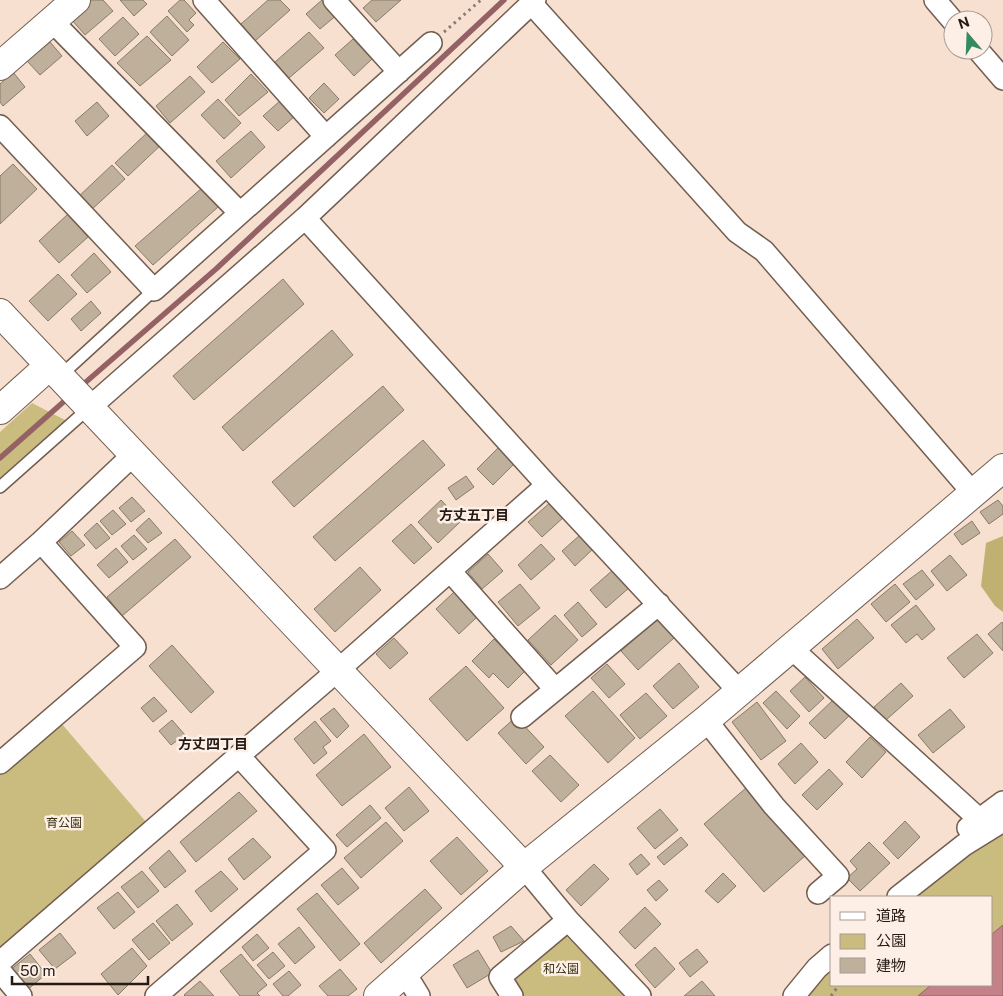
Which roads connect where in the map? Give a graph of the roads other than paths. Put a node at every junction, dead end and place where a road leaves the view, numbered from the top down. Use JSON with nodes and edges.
{"nodes":[{"id":1,"x":76,"y":0,"type":"edge"},
{"id":2,"x":204,"y":0,"type":"edge"},
{"id":3,"x":334,"y":0,"type":"edge"},
{"id":4,"x":935,"y":0,"type":"edge"},
{"id":5,"x":533,"y":2,"type":"edge"},
{"id":6,"x":944,"y":10,"type":"edge"},
{"id":7,"x":52,"y":21,"type":"junction"},
{"id":8,"x":431,"y":43,"type":"road end"},
{"id":9,"x":987,"y":60,"type":"edge"},
{"id":10,"x":0,"y":66,"type":"edge"},
{"id":11,"x":398,"y":72,"type":"junction"},
{"id":12,"x":1003,"y":79,"type":"edge"},
{"id":13,"x":0,"y":126,"type":"edge"},
{"id":14,"x":326,"y":137,"type":"junction"},
{"id":15,"x":240,"y":213,"type":"junction"},
{"id":16,"x":305,"y":218,"type":"junction"},
{"id":17,"x":154,"y":290,"type":"junction"},
{"id":18,"x":0,"y":313,"type":"edge"},
{"id":19,"x":58,"y":375,"type":"junction"},
{"id":20,"x":86,"y":405,"type":"junction"},
{"id":21,"x":0,"y":410,"type":"edge"},
{"id":22,"x":133,"y":455,"type":"junction"},
{"id":23,"x":1003,"y":468,"type":"edge"},
{"id":24,"x":547,"y":485,"type":"junction"},
{"id":25,"x":0,"y":487,"type":"edge"},
{"id":26,"x":973,"y":493,"type":"junction"},
{"id":27,"x":41,"y":542,"type":"junction"},
{"id":28,"x":450,"y":571,"type":"junction"},
{"id":29,"x":0,"y":578,"type":"edge"},
{"id":30,"x":659,"y":604,"type":"junction"},
{"id":31,"x":790,"y":647,"type":"junction"},
{"id":32,"x":337,"y":671,"type":"junction"},
{"id":33,"x":555,"y":689,"type":"junction"},
{"id":34,"x":739,"y":690,"type":"junction"},
{"id":35,"x":522,"y":717,"type":"dead end"},
{"id":36,"x":706,"y":720,"type":"junction"},
{"id":37,"x":239,"y":756,"type":"junction"},
{"id":38,"x":0,"y":764,"type":"edge"},
{"id":39,"x":1003,"y":802,"type":"edge"},
{"id":40,"x":979,"y":819,"type":"junction"},
{"id":41,"x":1003,"y":821,"type":"edge"},
{"id":42,"x":524,"y":867,"type":"junction"},
{"id":43,"x":921,"y":880,"type":"junction"},
{"id":44,"x":818,"y":893,"type":"dead end"},
{"id":45,"x":899,"y":896,"type":"edge"},
{"id":46,"x":568,"y":920,"type":"junction"},
{"id":47,"x":830,"y":957,"type":"edge"},
{"id":48,"x":0,"y":962,"type":"edge"},
{"id":49,"x":0,"y":971,"type":"edge"},
{"id":50,"x":405,"y":973,"type":"junction"},
{"id":51,"x":21,"y":996,"type":"edge"},
{"id":52,"x":156,"y":996,"type":"edge"},
{"id":53,"x":378,"y":996,"type":"edge"},
{"id":54,"x":419,"y":996,"type":"edge"},
{"id":55,"x":512,"y":996,"type":"edge"},
{"id":56,"x":640,"y":996,"type":"edge"},
{"id":57,"x":794,"y":996,"type":"edge"}],
"edges":[{"from":1,"to":7,"type":"street"},
{"from":2,"to":14,"type":"street"},
{"from":3,"to":11,"type":"street"},
{"from":4,"to":6,"type":"street"},
{"from":5,"to":16,"type":"street"},
{"from":5,"to":26,"type":"street"},
{"from":7,"to":10,"type":"street"},
{"from":7,"to":15,"type":"street"},
{"from":8,"to":11,"type":"street"},
{"from":9,"to":12,"type":"street"},
{"from":11,"to":14,"type":"street"},
{"from":13,"to":17,"type":"street"},
{"from":14,"to":15,"type":"street"},
{"from":15,"to":17,"type":"street"},
{"from":16,"to":20,"type":"street"},
{"from":16,"to":24,"type":"street"},
{"from":17,"to":19,"type":"lane"},
{"from":18,"to":19,"type":"street"},
{"from":19,"to":20,"type":"street"},
{"from":19,"to":21,"type":"street"},
{"from":20,"to":22,"type":"street"},
{"from":20,"to":25,"type":"lane"},
{"from":22,"to":27,"type":"street"},
{"from":22,"to":32,"type":"street"},
{"from":23,"to":26,"type":"street"},
{"from":24,"to":28,"type":"street"},
{"from":24,"to":30,"type":"street"},
{"from":26,"to":31,"type":"street"},
{"from":27,"to":29,"type":"street"},
{"from":27,"to":38,"type":"street"},
{"from":28,"to":32,"type":"street"},
{"from":28,"to":33,"type":"street"},
{"from":30,"to":33,"type":"street"},
{"from":30,"to":34,"type":"street"},
{"from":31,"to":34,"type":"street"},
{"from":31,"to":40,"type":"street"},
{"from":32,"to":37,"type":"street"},
{"from":32,"to":42,"type":"street"},
{"from":33,"to":35,"type":"street"},
{"from":34,"to":36,"type":"street"},
{"from":36,"to":42,"type":"street"},
{"from":36,"to":44,"type":"street"},
{"from":37,"to":48,"type":"street"},
{"from":37,"to":52,"type":"street"},
{"from":39,"to":40,"type":"street"},
{"from":40,"to":43,"type":"street"},
{"from":41,"to":43,"type":"street"},
{"from":42,"to":46,"type":"street"},
{"from":42,"to":50,"type":"street"},
{"from":43,"to":45,"type":"street"},
{"from":46,"to":55,"type":"street"},
{"from":46,"to":56,"type":"street"},
{"from":47,"to":57,"type":"street"},
{"from":49,"to":51,"type":"street"},
{"from":50,"to":53,"type":"street"},
{"from":50,"to":54,"type":"street"}]}
